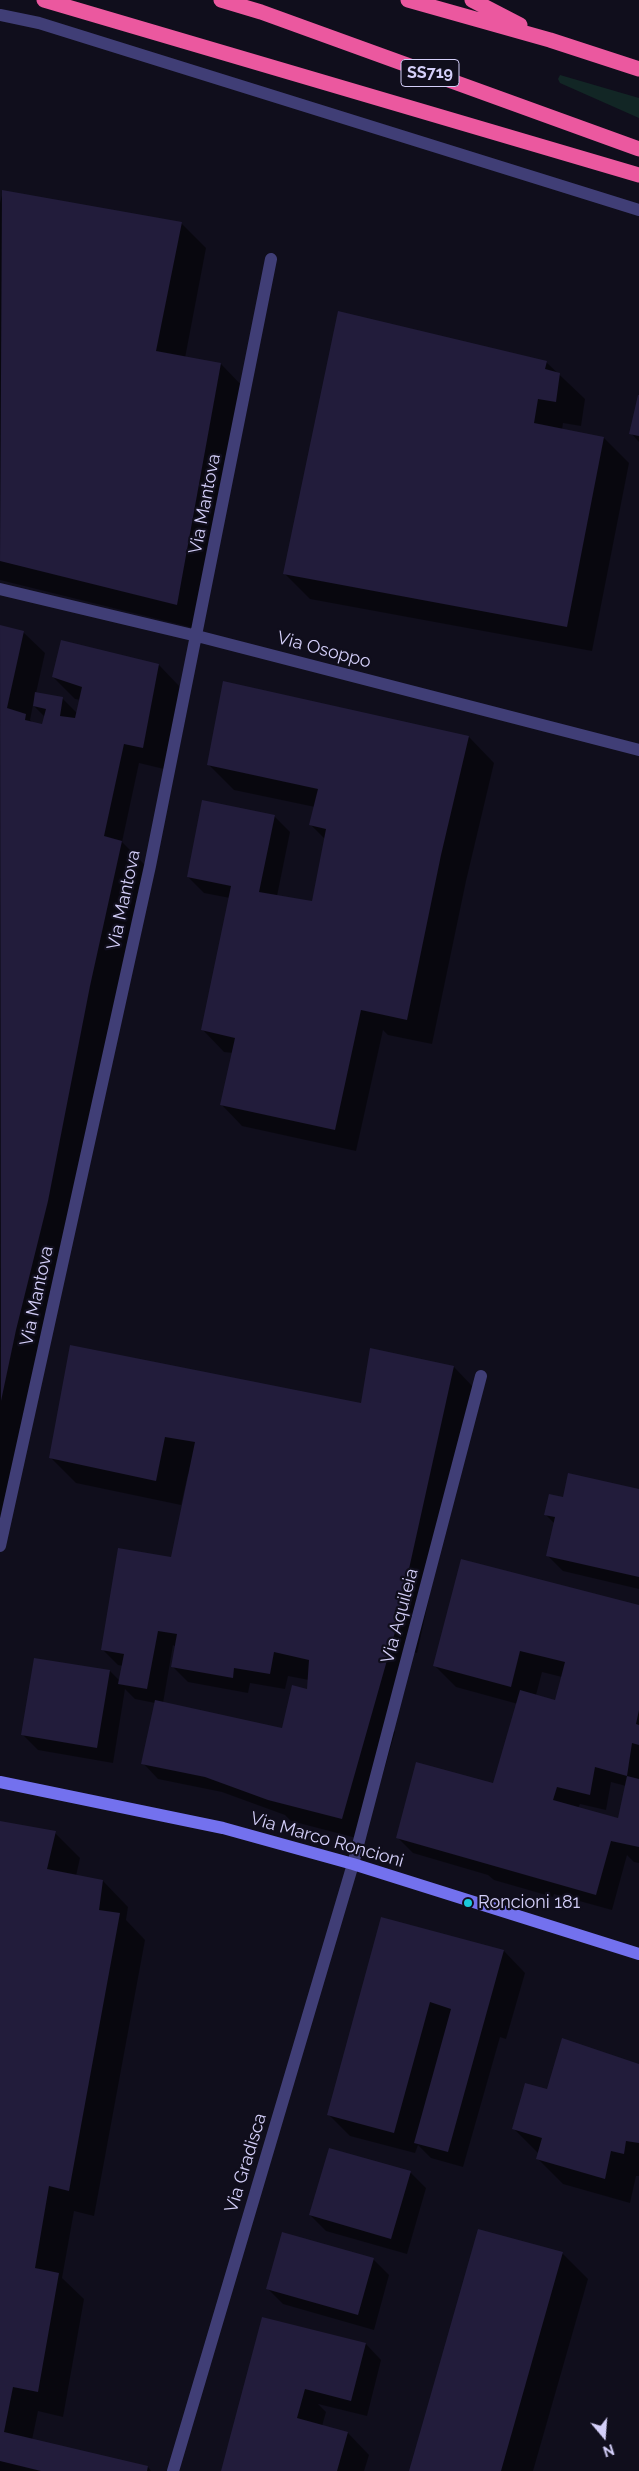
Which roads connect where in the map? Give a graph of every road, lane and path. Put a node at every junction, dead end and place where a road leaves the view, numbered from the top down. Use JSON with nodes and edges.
{"nodes":[{"id":1,"x":44,"y":0,"type":"edge"},
{"id":2,"x":221,"y":0,"type":"edge"},
{"id":3,"x":408,"y":0,"type":"edge"},
{"id":4,"x":472,"y":0,"type":"edge"},
{"id":5,"x":0,"y":15,"type":"edge"},
{"id":6,"x":550,"y":40,"type":"junction"},
{"id":7,"x":639,"y":70,"type":"edge"},
{"id":8,"x":639,"y":149,"type":"edge"},
{"id":9,"x":639,"y":175,"type":"edge"},
{"id":10,"x":639,"y":210,"type":"edge"},
{"id":11,"x":271,"y":259,"type":"dead end"},
{"id":12,"x":0,"y":589,"type":"edge"},
{"id":13,"x":197,"y":636,"type":"junction"},
{"id":14,"x":639,"y":750,"type":"edge"},
{"id":15,"x":481,"y":1376,"type":"dead end"},
{"id":16,"x":0,"y":1546,"type":"edge"},
{"id":17,"x":0,"y":1782,"type":"edge"},
{"id":18,"x":353,"y":1864,"type":"junction"},
{"id":19,"x":639,"y":1954,"type":"edge"},
{"id":20,"x":173,"y":2471,"type":"edge"}],
"edges":[{"from":1,"to":9,"type":"highway"},
{"from":2,"to":8,"type":"highway","number":"SS719"},
{"from":3,"to":6,"type":"highway"},
{"from":4,"to":6,"type":"highway"},
{"from":5,"to":10,"type":"street"},
{"from":6,"to":7,"type":"highway"},
{"from":11,"to":13,"type":"street","name":"Via Mantova"},
{"from":12,"to":13,"type":"street","name":"Via Osoppo"},
{"from":13,"to":14,"type":"street","name":"Via Osoppo"},
{"from":13,"to":16,"type":"street","name":"Via Mantova"},
{"from":15,"to":18,"type":"street","name":"Via Aquileia"},
{"from":17,"to":18,"type":"street","name":"Via Marco Roncioni"},
{"from":18,"to":19,"type":"street","name":"Via Marco Roncioni"},
{"from":18,"to":20,"type":"street","name":"Via Gradisca"}]}
